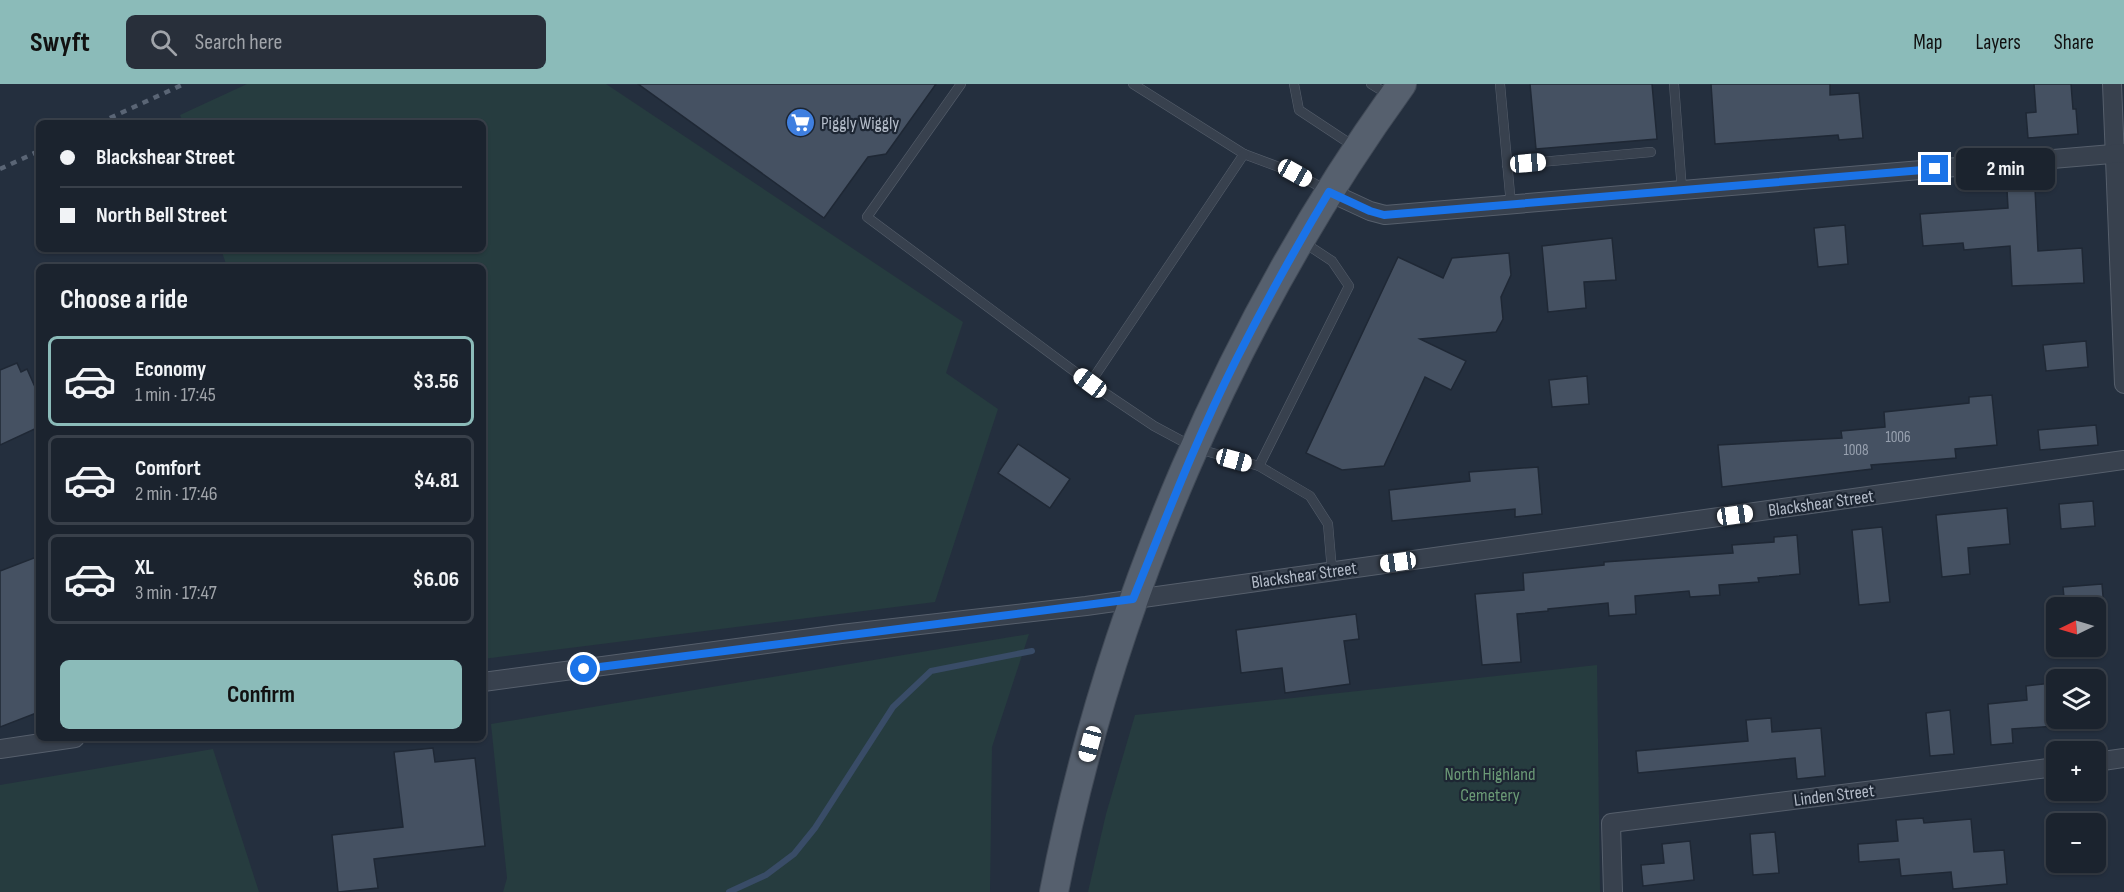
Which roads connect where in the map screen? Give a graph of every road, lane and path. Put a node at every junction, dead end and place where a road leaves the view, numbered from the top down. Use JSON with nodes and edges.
{"nodes":[{"id":1,"x":961,"y":84,"type":"edge"},
{"id":2,"x":1134,"y":84,"type":"edge"},
{"id":3,"x":1294,"y":84,"type":"edge"},
{"id":4,"x":1500,"y":84,"type":"edge"},
{"id":5,"x":1674,"y":84,"type":"edge"},
{"id":6,"x":2112,"y":84,"type":"edge"},
{"id":7,"x":1389,"y":88,"type":"edge"},
{"id":8,"x":1357,"y":149,"type":"junction"},
{"id":9,"x":1651,"y":152,"type":"dead end"},
{"id":10,"x":2119,"y":153,"type":"edge"},
{"id":11,"x":1244,"y":154,"type":"junction"},
{"id":12,"x":1507,"y":165,"type":"junction"},
{"id":13,"x":1682,"y":191,"type":"junction"},
{"id":14,"x":1329,"y":192,"type":"junction"},
{"id":15,"x":1510,"y":205,"type":"junction"},
{"id":16,"x":1300,"y":240,"type":"junction"},
{"id":17,"x":1090,"y":383,"type":"junction"},
{"id":18,"x":2124,"y":384,"type":"edge"},
{"id":19,"x":1195,"y":448,"type":"junction"},
{"id":20,"x":2124,"y":460,"type":"edge"},
{"id":21,"x":1259,"y":466,"type":"junction"},
{"id":22,"x":1332,"y":571,"type":"junction"},
{"id":23,"x":1133,"y":599,"type":"junction"},
{"id":24,"x":486,"y":682,"type":"edge"},
{"id":25,"x":55,"y":741,"type":"edge"},
{"id":26,"x":0,"y":749,"type":"edge"},
{"id":27,"x":2124,"y":758,"type":"edge"},
{"id":28,"x":2106,"y":761,"type":"edge"},
{"id":29,"x":2046,"y":768,"type":"edge"},
{"id":30,"x":1054,"y":892,"type":"edge"},
{"id":31,"x":1613,"y":892,"type":"edge"}],
"edges":[{"from":1,"to":17,"type":"lane"},
{"from":2,"to":11,"type":"lane"},
{"from":3,"to":8,"type":"lane"},
{"from":4,"to":12,"type":"lane"},
{"from":5,"to":13,"type":"lane"},
{"from":6,"to":10,"type":"street"},
{"from":7,"to":8,"type":"main road"},
{"from":8,"to":14,"type":"main road"},
{"from":9,"to":12,"type":"lane"},
{"from":10,"to":13,"type":"street"},
{"from":10,"to":18,"type":"street"},
{"from":11,"to":14,"type":"lane"},
{"from":11,"to":17,"type":"lane"},
{"from":12,"to":15,"type":"lane"},
{"from":13,"to":15,"type":"street"},
{"from":14,"to":15,"type":"street"},
{"from":14,"to":16,"type":"main road"},
{"from":16,"to":19,"type":"main road"},
{"from":16,"to":21,"type":"lane"},
{"from":17,"to":19,"type":"lane"},
{"from":19,"to":21,"type":"lane"},
{"from":19,"to":23,"type":"main road"},
{"from":20,"to":22,"type":"street","name":"Blackshear Street"},
{"from":21,"to":22,"type":"lane"},
{"from":22,"to":23,"type":"street","name":"Blackshear Street"},
{"from":23,"to":24,"type":"street","name":"Blackshear Street"},
{"from":23,"to":30,"type":"main road"},
{"from":25,"to":26,"type":"street"},
{"from":27,"to":28,"type":"street"},
{"from":29,"to":31,"type":"street","name":"Linden Street"}]}
